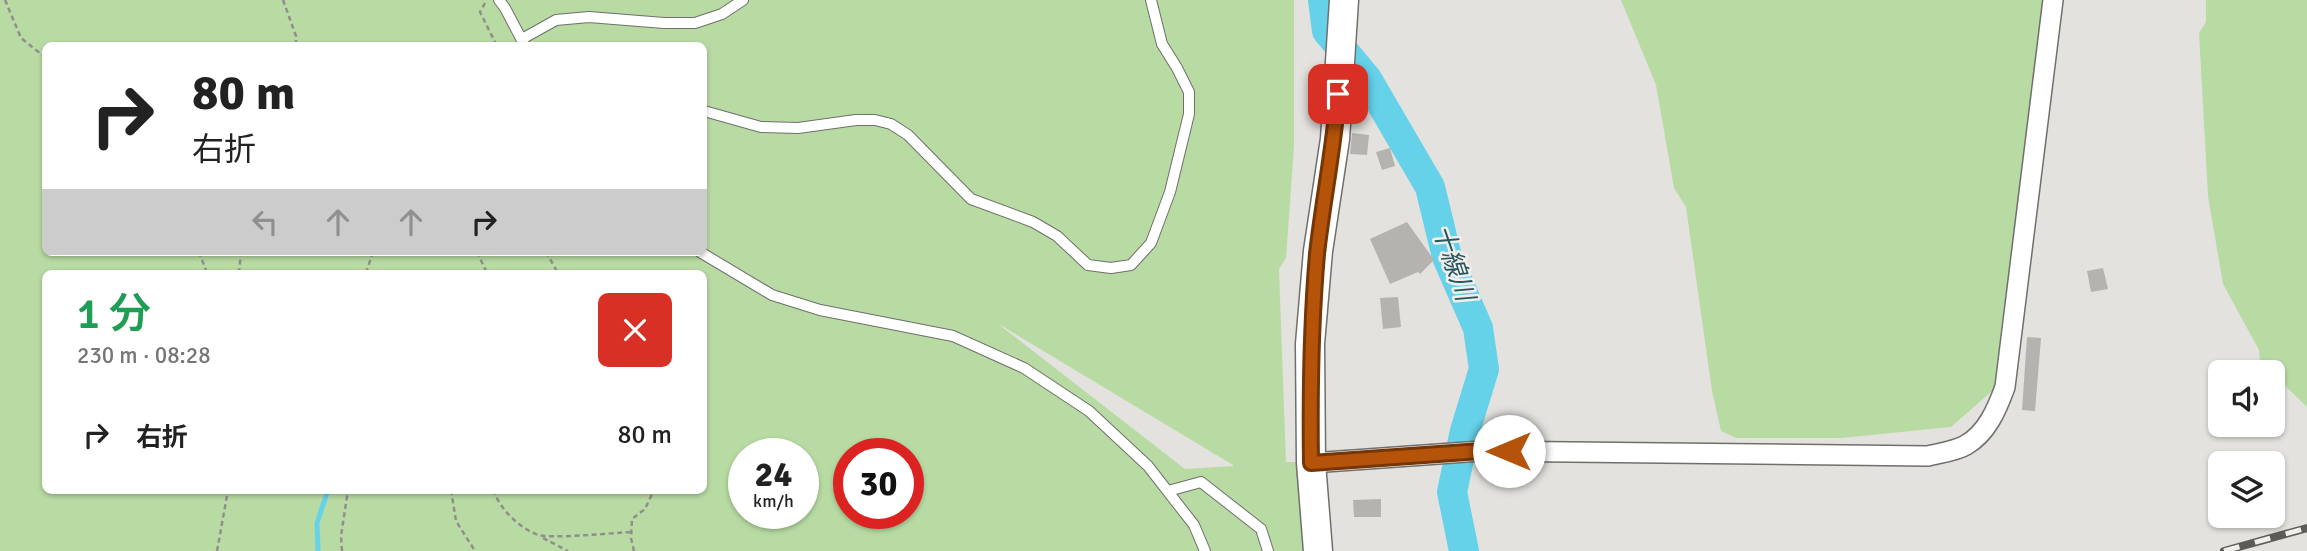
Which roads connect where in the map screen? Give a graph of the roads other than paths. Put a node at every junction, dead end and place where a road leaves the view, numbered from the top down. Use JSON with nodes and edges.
{"nodes":[{"id":1,"x":499,"y":0,"type":"edge"},
{"id":2,"x":743,"y":0,"type":"edge"},
{"id":3,"x":1151,"y":0,"type":"edge"},
{"id":4,"x":1344,"y":0,"type":"edge"},
{"id":5,"x":2053,"y":0,"type":"edge"},
{"id":6,"x":524,"y":42,"type":"edge"},
{"id":7,"x":707,"y":112,"type":"edge"},
{"id":8,"x":707,"y":256,"type":"edge"},
{"id":9,"x":1311,"y":463,"type":"junction"},
{"id":10,"x":1168,"y":491,"type":"junction"},
{"id":11,"x":1205,"y":551,"type":"edge"},
{"id":12,"x":1268,"y":551,"type":"edge"},
{"id":13,"x":1318,"y":551,"type":"edge"}],
"edges":[{"from":1,"to":6,"type":"lane"},
{"from":2,"to":6,"type":"lane"},
{"from":3,"to":7,"type":"lane"},
{"from":4,"to":9,"type":"street"},
{"from":5,"to":9,"type":"street"},
{"from":8,"to":10,"type":"lane"},
{"from":9,"to":13,"type":"street"},
{"from":10,"to":11,"type":"lane"},
{"from":10,"to":12,"type":"lane"}]}
